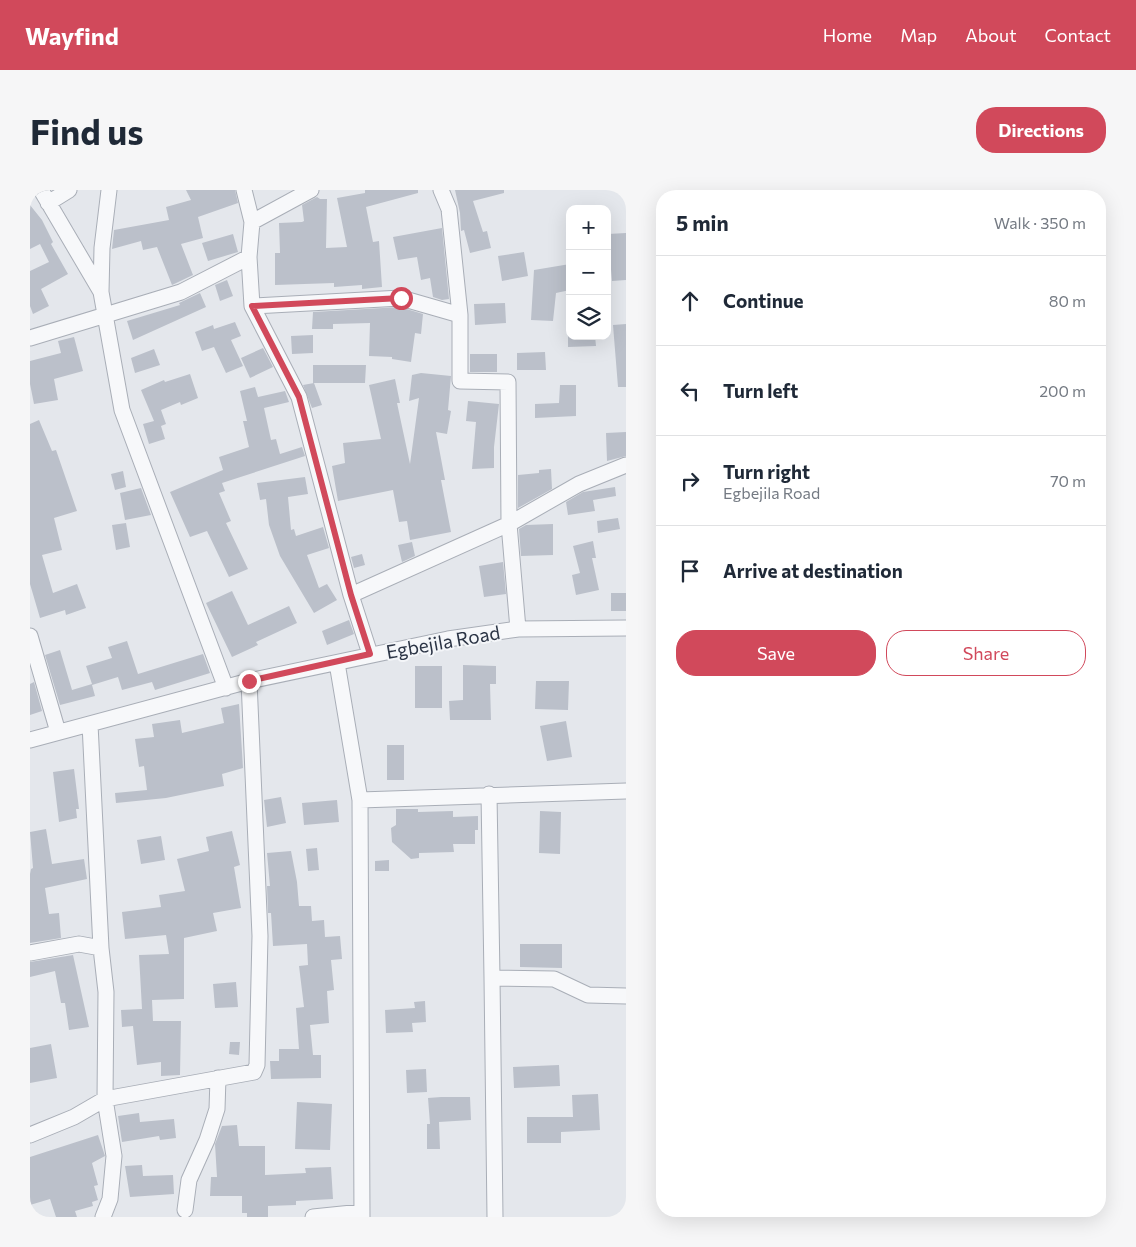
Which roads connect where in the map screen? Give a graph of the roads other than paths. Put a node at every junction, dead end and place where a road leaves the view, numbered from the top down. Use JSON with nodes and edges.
{"nodes":[{"id":1,"x":35,"y":190,"type":"edge"},
{"id":2,"x":69,"y":190,"type":"edge"},
{"id":3,"x":109,"y":190,"type":"edge"},
{"id":4,"x":244,"y":190,"type":"edge"},
{"id":5,"x":311,"y":190,"type":"edge"},
{"id":6,"x":441,"y":190,"type":"edge"},
{"id":7,"x":30,"y":192,"type":"edge"},
{"id":8,"x":45,"y":197,"type":"edge"},
{"id":9,"x":252,"y":222,"type":"junction"},
{"id":10,"x":250,"y":257,"type":"junction"},
{"id":11,"x":101,"y":292,"type":"junction"},
{"id":12,"x":252,"y":306,"type":"junction"},
{"id":13,"x":104,"y":314,"type":"junction"},
{"id":14,"x":460,"y":315,"type":"junction"},
{"id":15,"x":30,"y":338,"type":"edge"},
{"id":16,"x":626,"y":465,"type":"edge"},
{"id":17,"x":509,"y":524,"type":"junction"},
{"id":18,"x":351,"y":595,"type":"junction"},
{"id":19,"x":626,"y":628,"type":"edge"},
{"id":20,"x":518,"y":629,"type":"junction"},
{"id":21,"x":30,"y":636,"type":"edge"},
{"id":22,"x":370,"y":654,"type":"junction"},
{"id":23,"x":337,"y":663,"type":"junction"},
{"id":24,"x":249,"y":681,"type":"junction"},
{"id":25,"x":226,"y":688,"type":"junction"},
{"id":26,"x":90,"y":724,"type":"junction"},
{"id":27,"x":58,"y":732,"type":"junction"},
{"id":28,"x":30,"y":740,"type":"edge"},
{"id":29,"x":626,"y":791,"type":"edge"},
{"id":30,"x":489,"y":794,"type":"junction"},
{"id":31,"x":360,"y":800,"type":"junction"},
{"id":32,"x":101,"y":948,"type":"junction"},
{"id":33,"x":30,"y":953,"type":"edge"},
{"id":34,"x":492,"y":978,"type":"junction"},
{"id":35,"x":626,"y":996,"type":"edge"},
{"id":36,"x":218,"y":1078,"type":"junction"},
{"id":37,"x":106,"y":1099,"type":"junction"},
{"id":38,"x":30,"y":1135,"type":"edge"},
{"id":39,"x":185,"y":1210,"type":"dead end"},
{"id":40,"x":362,"y":1215,"type":"edge"},
{"id":41,"x":104,"y":1217,"type":"edge"},
{"id":42,"x":313,"y":1217,"type":"edge"},
{"id":43,"x":495,"y":1217,"type":"edge"}],
"edges":[{"from":1,"to":7,"type":"street"},
{"from":2,"to":8,"type":"street"},
{"from":3,"to":11,"type":"street"},
{"from":4,"to":9,"type":"street"},
{"from":5,"to":9,"type":"street"},
{"from":6,"to":14,"type":"street"},
{"from":8,"to":11,"type":"street"},
{"from":9,"to":10,"type":"street"},
{"from":10,"to":12,"type":"street"},
{"from":10,"to":13,"type":"street"},
{"from":11,"to":13,"type":"street"},
{"from":12,"to":14,"type":"street"},
{"from":12,"to":18,"type":"street"},
{"from":13,"to":15,"type":"street"},
{"from":13,"to":25,"type":"street"},
{"from":14,"to":17,"type":"street"},
{"from":16,"to":17,"type":"street"},
{"from":17,"to":18,"type":"street"},
{"from":17,"to":20,"type":"street"},
{"from":18,"to":22,"type":"street"},
{"from":19,"to":20,"type":"street","name":"Egbejila Road"},
{"from":20,"to":22,"type":"street","name":"Egbejila Road"},
{"from":21,"to":27,"type":"street"},
{"from":22,"to":23,"type":"street","name":"Egbejila Road"},
{"from":23,"to":24,"type":"street","name":"Egbejila Road"},
{"from":23,"to":31,"type":"street"},
{"from":24,"to":25,"type":"street","name":"Egbejila Road"},
{"from":24,"to":36,"type":"street"},
{"from":25,"to":26,"type":"street","name":"Egbejila Road"},
{"from":26,"to":27,"type":"street","name":"Egbejila Road"},
{"from":26,"to":32,"type":"street"},
{"from":27,"to":28,"type":"street","name":"Egbejila Road"},
{"from":29,"to":30,"type":"street"},
{"from":30,"to":31,"type":"street"},
{"from":30,"to":34,"type":"street"},
{"from":31,"to":40,"type":"street"},
{"from":32,"to":33,"type":"street"},
{"from":32,"to":37,"type":"street"},
{"from":34,"to":35,"type":"street"},
{"from":34,"to":43,"type":"street"},
{"from":36,"to":37,"type":"street"},
{"from":36,"to":39,"type":"street"},
{"from":37,"to":38,"type":"street"},
{"from":37,"to":41,"type":"street"},
{"from":40,"to":42,"type":"street"}]}
